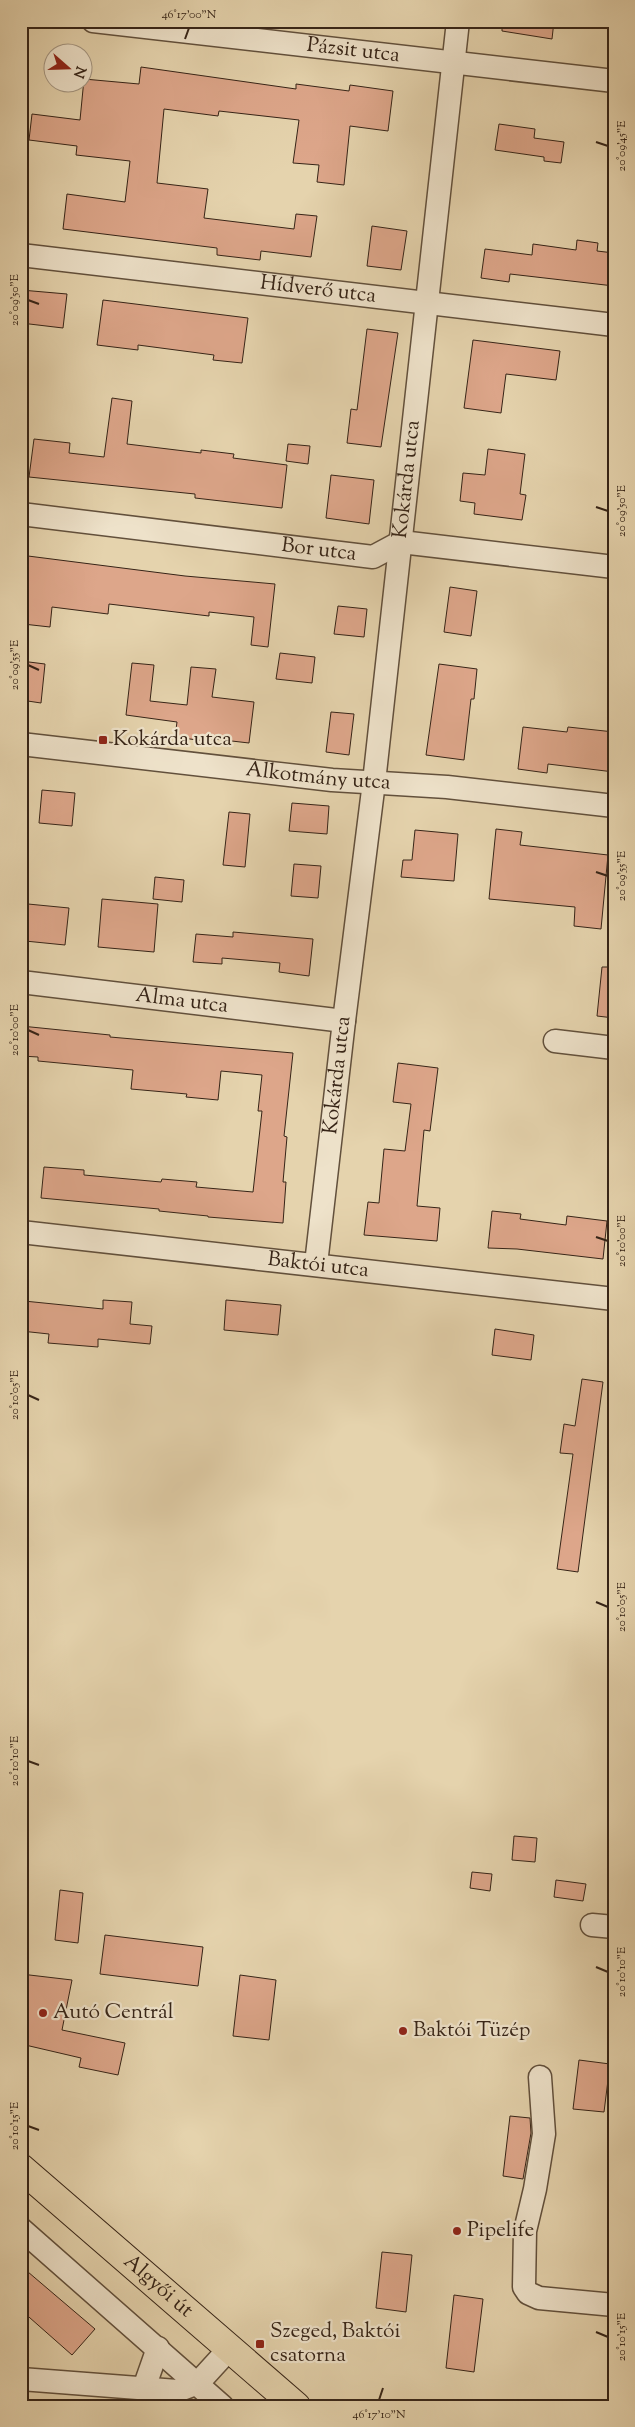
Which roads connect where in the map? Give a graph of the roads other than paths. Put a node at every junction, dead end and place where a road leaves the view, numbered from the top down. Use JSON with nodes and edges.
{"nodes":[{"id":1,"x":93,"y":21,"type":"edge"},
{"id":2,"x":458,"y":21,"type":"edge"},
{"id":3,"x":453,"y":63,"type":"junction"},
{"id":4,"x":614,"y":81,"type":"edge"},
{"id":5,"x":21,"y":255,"type":"edge"},
{"id":6,"x":428,"y":302,"type":"junction"},
{"id":7,"x":614,"y":324,"type":"edge"},
{"id":8,"x":21,"y":514,"type":"edge"},
{"id":9,"x":401,"y":542,"type":"junction"},
{"id":10,"x":614,"y":567,"type":"edge"},
{"id":11,"x":21,"y":744,"type":"edge"},
{"id":12,"x":374,"y":782,"type":"junction"},
{"id":13,"x":614,"y":806,"type":"edge"},
{"id":14,"x":21,"y":982,"type":"edge"},
{"id":15,"x":344,"y":1021,"type":"junction"},
{"id":16,"x":555,"y":1041,"type":"dead end"},
{"id":17,"x":614,"y":1048,"type":"edge"},
{"id":18,"x":21,"y":1232,"type":"edge"},
{"id":19,"x":316,"y":1264,"type":"junction"},
{"id":20,"x":614,"y":1299,"type":"edge"},
{"id":21,"x":592,"y":1924,"type":"dead end"},
{"id":22,"x":614,"y":1927,"type":"edge"},
{"id":23,"x":540,"y":2077,"type":"dead end"},
{"id":24,"x":21,"y":2168,"type":"edge"},
{"id":25,"x":21,"y":2229,"type":"edge"},
{"id":26,"x":614,"y":2306,"type":"edge"},
{"id":27,"x":158,"y":2348,"type":"junction"},
{"id":28,"x":230,"y":2348,"type":"junction"},
{"id":29,"x":21,"y":2379,"type":"edge"},
{"id":30,"x":198,"y":2383,"type":"junction"},
{"id":31,"x":144,"y":2388,"type":"junction"},
{"id":32,"x":222,"y":2406,"type":"edge"},
{"id":33,"x":296,"y":2406,"type":"edge"}],
"edges":[{"from":1,"to":3,"type":"street","name":"Pázsit utca"},
{"from":2,"to":3,"type":"street","name":"Kokárda utca"},
{"from":3,"to":4,"type":"street","name":"Pázsit utca"},
{"from":3,"to":6,"type":"street","name":"Kokárda utca"},
{"from":5,"to":6,"type":"street","name":"Hídverő utca"},
{"from":6,"to":7,"type":"street","name":"Hídverő utca"},
{"from":6,"to":9,"type":"street","name":"Kokárda utca"},
{"from":8,"to":9,"type":"street","name":"Bor utca"},
{"from":9,"to":10,"type":"street"},
{"from":9,"to":12,"type":"street","name":"Kokárda utca"},
{"from":11,"to":12,"type":"street","name":"Alkotmány utca"},
{"from":12,"to":13,"type":"street","name":"Alkotmány utca"},
{"from":12,"to":15,"type":"street","name":"Kokárda utca"},
{"from":14,"to":15,"type":"street","name":"Alma utca"},
{"from":15,"to":19,"type":"street","name":"Kokárda utca"},
{"from":16,"to":17,"type":"street"},
{"from":18,"to":19,"type":"street","name":"Baktói utca"},
{"from":19,"to":20,"type":"street","name":"Baktói utca"},
{"from":21,"to":22,"type":"street"},
{"from":23,"to":26,"type":"street"},
{"from":24,"to":28,"type":"main road","name":"Algyői út"},
{"from":25,"to":27,"type":"street"},
{"from":27,"to":30,"type":"street"},
{"from":27,"to":31,"type":"street"},
{"from":28,"to":30,"type":"street"},
{"from":28,"to":33,"type":"main road","name":"Algyői út"},
{"from":29,"to":31,"type":"street"},
{"from":30,"to":31,"type":"street"},
{"from":30,"to":32,"type":"street"}]}
